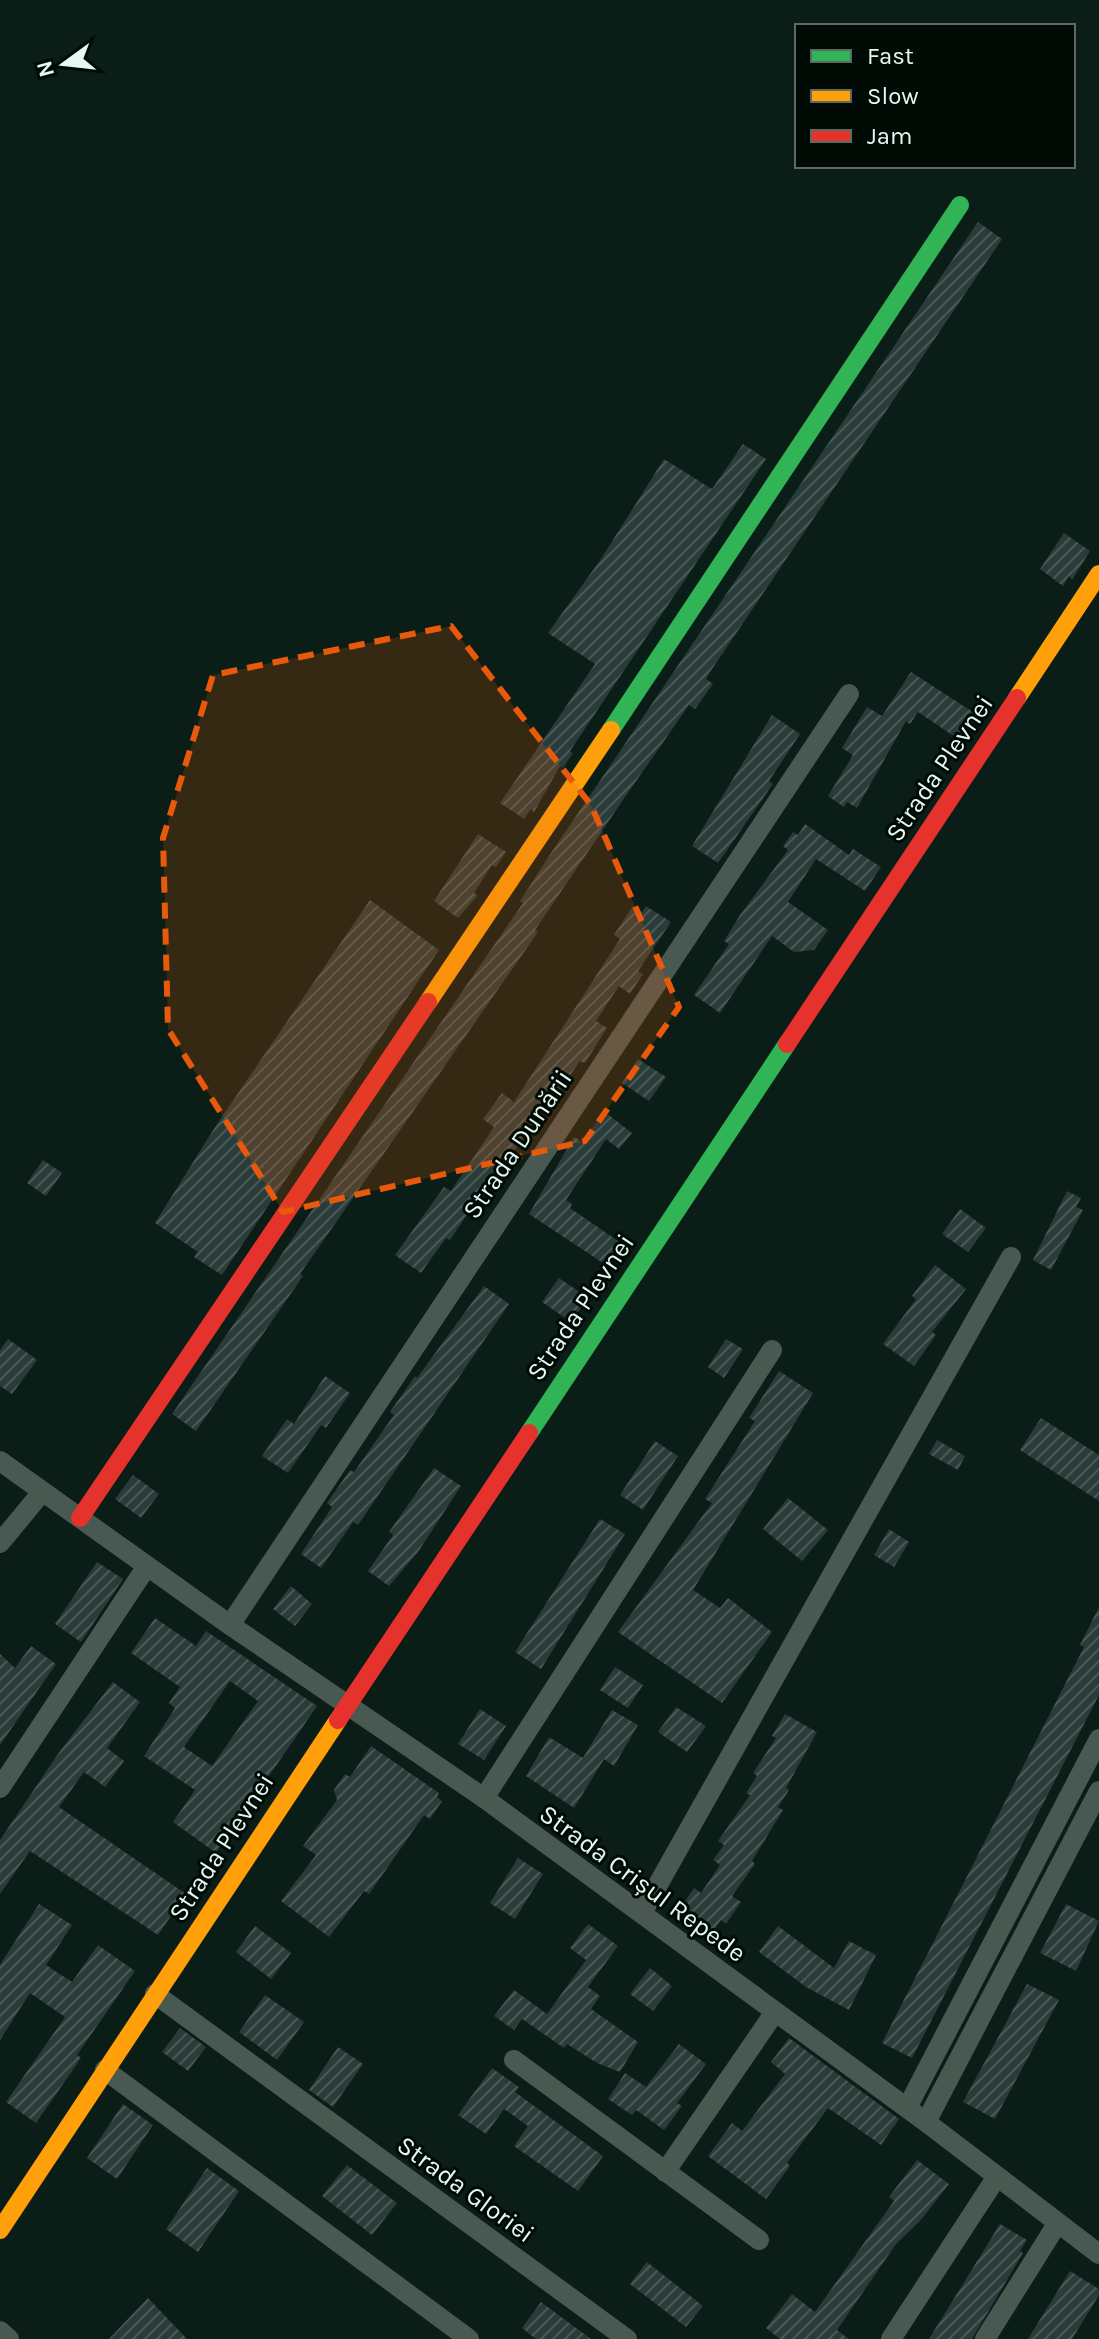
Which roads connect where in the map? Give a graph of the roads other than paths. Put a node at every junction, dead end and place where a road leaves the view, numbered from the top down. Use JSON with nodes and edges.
{"nodes":[{"id":1,"x":960,"y":205,"type":"dead end"},
{"id":2,"x":1099,"y":574,"type":"edge"},
{"id":3,"x":849,"y":694,"type":"dead end"},
{"id":4,"x":1011,"y":1257,"type":"dead end"},
{"id":5,"x":772,"y":1350,"type":"dead end"},
{"id":6,"x":0,"y":1461,"type":"edge"},
{"id":7,"x":42,"y":1492,"type":"junction"},
{"id":8,"x":80,"y":1518,"type":"junction"},
{"id":9,"x":0,"y":1543,"type":"edge"},
{"id":10,"x":147,"y":1566,"type":"junction"},
{"id":11,"x":230,"y":1625,"type":"junction"},
{"id":12,"x":346,"y":1706,"type":"junction"},
{"id":13,"x":1099,"y":1739,"type":"edge"},
{"id":14,"x":0,"y":1788,"type":"edge"},
{"id":15,"x":1099,"y":1791,"type":"edge"},
{"id":16,"x":484,"y":1798,"type":"junction"},
{"id":17,"x":642,"y":1913,"type":"junction"},
{"id":18,"x":155,"y":1994,"type":"junction"},
{"id":19,"x":775,"y":2012,"type":"junction"},
{"id":20,"x":514,"y":2060,"type":"dead end"},
{"id":21,"x":105,"y":2070,"type":"junction"},
{"id":22,"x":907,"y":2108,"type":"junction"},
{"id":23,"x":926,"y":2122,"type":"junction"},
{"id":24,"x":665,"y":2172,"type":"junction"},
{"id":25,"x":996,"y":2178,"type":"junction"},
{"id":26,"x":1057,"y":2224,"type":"junction"},
{"id":27,"x":0,"y":2230,"type":"edge"},
{"id":28,"x":759,"y":2240,"type":"dead end"},
{"id":29,"x":1099,"y":2254,"type":"edge"},
{"id":30,"x":0,"y":2331,"type":"edge"},
{"id":31,"x":9,"y":2339,"type":"edge"},
{"id":32,"x":469,"y":2339,"type":"edge"},
{"id":33,"x":627,"y":2339,"type":"edge"},
{"id":34,"x":891,"y":2339,"type":"edge"},
{"id":35,"x":985,"y":2339,"type":"edge"}],
"edges":[{"from":1,"to":8,"type":"street"},
{"from":2,"to":12,"type":"street","name":"Strada Plevnei"},
{"from":3,"to":11,"type":"street","name":"Strada Dunării"},
{"from":4,"to":17,"type":"street"},
{"from":5,"to":16,"type":"street"},
{"from":6,"to":7,"type":"street","name":"Strada Crișul Repede"},
{"from":7,"to":8,"type":"street","name":"Strada Crișul Repede"},
{"from":7,"to":9,"type":"street"},
{"from":8,"to":10,"type":"street","name":"Strada Crișul Repede"},
{"from":10,"to":11,"type":"street","name":"Strada Crișul Repede"},
{"from":10,"to":14,"type":"street"},
{"from":11,"to":12,"type":"street","name":"Strada Crișul Repede"},
{"from":12,"to":16,"type":"street","name":"Strada Crișul Repede"},
{"from":12,"to":18,"type":"street","name":"Strada Plevnei"},
{"from":13,"to":22,"type":"street"},
{"from":15,"to":23,"type":"street"},
{"from":16,"to":17,"type":"street","name":"Strada Crișul Repede"},
{"from":17,"to":19,"type":"street","name":"Strada Crișul Repede"},
{"from":18,"to":21,"type":"street","name":"Strada Plevnei"},
{"from":18,"to":33,"type":"street","name":"Strada Gloriei"},
{"from":19,"to":22,"type":"street","name":"Strada Crișul Repede"},
{"from":19,"to":24,"type":"street"},
{"from":20,"to":24,"type":"street"},
{"from":21,"to":27,"type":"street","name":"Strada Plevnei"},
{"from":21,"to":32,"type":"street"},
{"from":22,"to":23,"type":"street","name":"Strada Crișul Repede"},
{"from":23,"to":25,"type":"street","name":"Strada Crișul Repede"},
{"from":24,"to":28,"type":"street"},
{"from":25,"to":26,"type":"street","name":"Strada Crișul Repede"},
{"from":25,"to":34,"type":"street"},
{"from":26,"to":29,"type":"street","name":"Strada Crișul Repede"},
{"from":26,"to":35,"type":"street"},
{"from":30,"to":31,"type":"street"}]}
